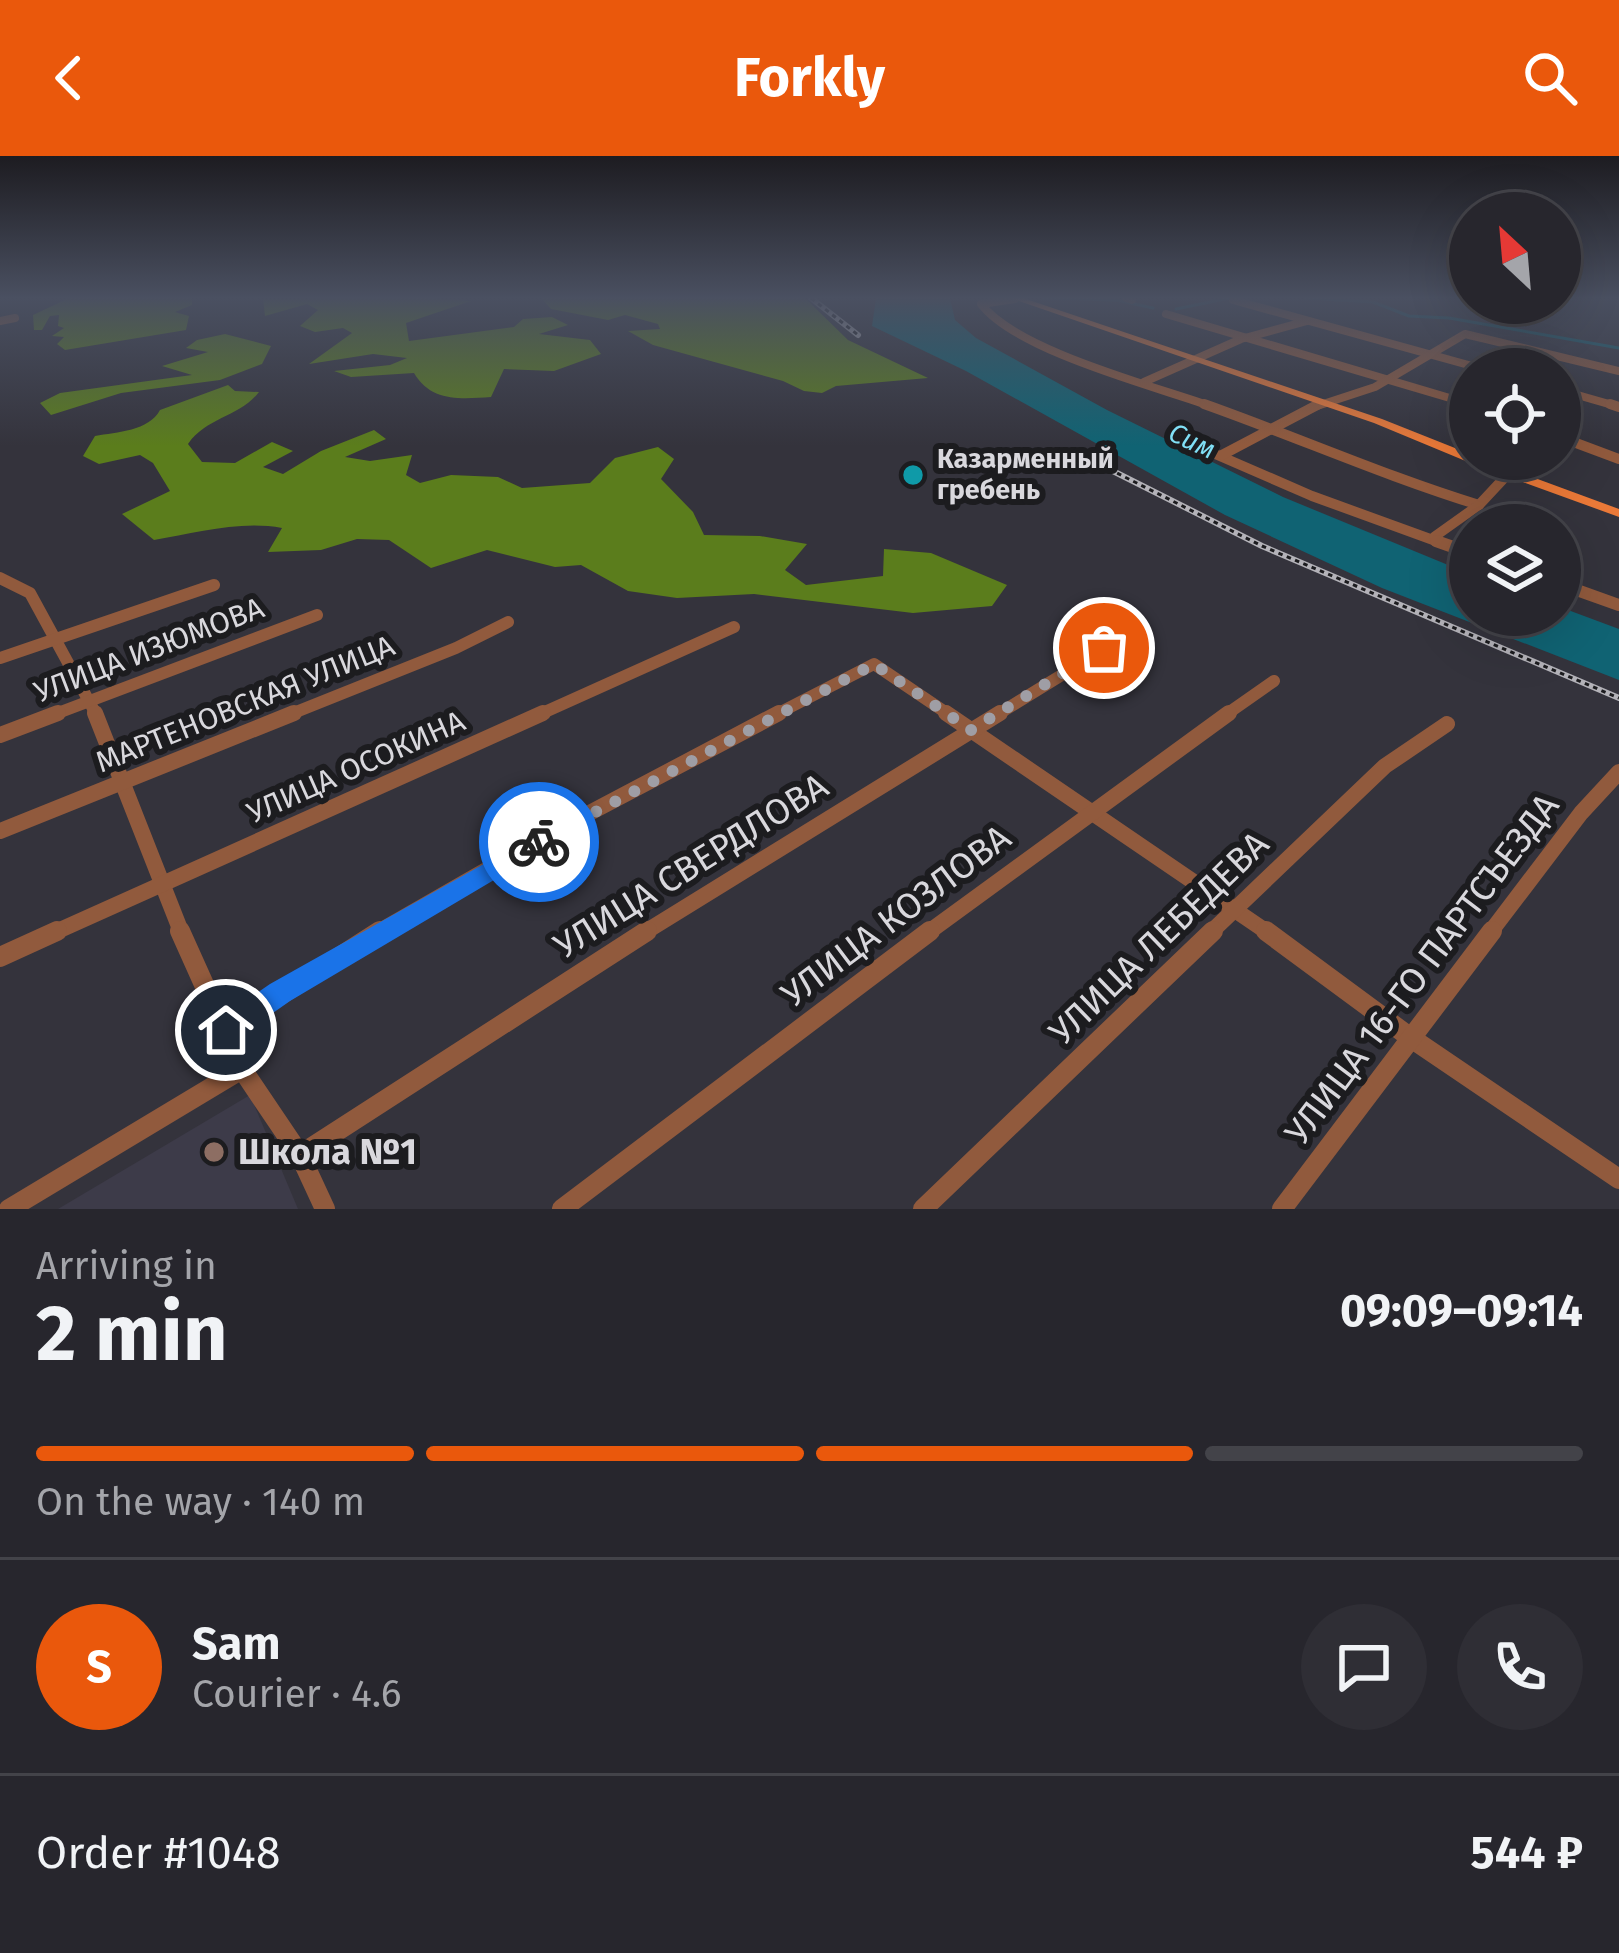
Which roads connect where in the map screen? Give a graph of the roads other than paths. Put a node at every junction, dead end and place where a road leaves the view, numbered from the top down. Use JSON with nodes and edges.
{"nodes":[{"id":1,"x":1047,"y":347,"type":"edge"},
{"id":2,"x":1158,"y":347,"type":"edge"},
{"id":3,"x":1223,"y":347,"type":"edge"},
{"id":4,"x":1280,"y":347,"type":"edge"},
{"id":5,"x":1402,"y":347,"type":"edge"},
{"id":6,"x":1440,"y":347,"type":"edge"},
{"id":7,"x":1520,"y":347,"type":"edge"},
{"id":8,"x":1427,"y":354,"type":"junction"},
{"id":9,"x":1196,"y":360,"type":"junction"},
{"id":10,"x":1449,"y":360,"type":"edge"},
{"id":11,"x":1619,"y":371,"type":"edge"},
{"id":12,"x":1386,"y":379,"type":"junction"},
{"id":13,"x":1144,"y":382,"type":"junction"},
{"id":14,"x":1581,"y":396,"type":"edge"},
{"id":15,"x":1449,"y":398,"type":"edge"},
{"id":16,"x":1328,"y":404,"type":"junction"},
{"id":17,"x":1619,"y":406,"type":"edge"},
{"id":18,"x":1274,"y":429,"type":"junction"},
{"id":19,"x":1581,"y":445,"type":"edge"},
{"id":20,"x":1199,"y":446,"type":"dead end"},
{"id":21,"x":1449,"y":450,"type":"edge"},
{"id":22,"x":1222,"y":455,"type":"junction"},
{"id":23,"x":1619,"y":459,"type":"edge"},
{"id":24,"x":1502,"y":480,"type":"edge"},
{"id":25,"x":1522,"y":480,"type":"edge"},
{"id":26,"x":1476,"y":504,"type":"edge"},
{"id":27,"x":1480,"y":504,"type":"edge"},
{"id":28,"x":1618,"y":512,"type":"edge"},
{"id":29,"x":1449,"y":526,"type":"edge"},
{"id":30,"x":1434,"y":537,"type":"junction"},
{"id":31,"x":1449,"y":544,"type":"edge"},
{"id":32,"x":0,"y":578,"type":"edge"},
{"id":33,"x":214,"y":585,"type":"dead end"},
{"id":34,"x":1581,"y":591,"type":"edge"},
{"id":35,"x":1619,"y":605,"type":"edge"},
{"id":36,"x":317,"y":615,"type":"dead end"},
{"id":37,"x":508,"y":622,"type":"dead end"},
{"id":38,"x":734,"y":627,"type":"dead end"},
{"id":39,"x":1121,"y":638,"type":"dead end"},
{"id":40,"x":58,"y":640,"type":"junction"},
{"id":41,"x":0,"y":658,"type":"edge"},
{"id":42,"x":1274,"y":681,"type":"dead end"},
{"id":43,"x":91,"y":701,"type":"junction"},
{"id":44,"x":1447,"y":724,"type":"dead end"},
{"id":45,"x":971,"y":730,"type":"junction"},
{"id":46,"x":0,"y":735,"type":"edge"},
{"id":47,"x":1619,"y":772,"type":"edge"},
{"id":48,"x":125,"y":782,"type":"junction"},
{"id":49,"x":1090,"y":811,"type":"junction"},
{"id":50,"x":0,"y":831,"type":"edge"},
{"id":51,"x":160,"y":886,"type":"junction"},
{"id":52,"x":1238,"y":910,"type":"junction"},
{"id":53,"x":0,"y":957,"type":"edge"},
{"id":54,"x":226,"y":1030,"type":"junction"},
{"id":55,"x":1411,"y":1038,"type":"junction"},
{"id":56,"x":242,"y":1069,"type":"junction"},
{"id":57,"x":300,"y":1155,"type":"junction"},
{"id":58,"x":1619,"y":1179,"type":"edge"},
{"id":59,"x":9,"y":1209,"type":"edge"},
{"id":60,"x":325,"y":1209,"type":"edge"},
{"id":61,"x":562,"y":1209,"type":"edge"},
{"id":62,"x":923,"y":1209,"type":"edge"},
{"id":63,"x":1282,"y":1209,"type":"edge"}],
"edges":[{"from":1,"to":13,"type":"street"},
{"from":2,"to":9,"type":"main road"},
{"from":3,"to":9,"type":"street"},
{"from":4,"to":12,"type":"street"},
{"from":5,"to":8,"type":"street"},
{"from":6,"to":8,"type":"street"},
{"from":7,"to":11,"type":"street"},
{"from":8,"to":10,"type":"street"},
{"from":8,"to":12,"type":"street"},
{"from":9,"to":13,"type":"street"},
{"from":9,"to":16,"type":"main road"},
{"from":12,"to":15,"type":"street"},
{"from":12,"to":16,"type":"street"},
{"from":13,"to":18,"type":"street"},
{"from":14,"to":17,"type":"street"},
{"from":16,"to":18,"type":"street"},
{"from":16,"to":21,"type":"main road"},
{"from":18,"to":22,"type":"street"},
{"from":18,"to":26,"type":"street"},
{"from":19,"to":23,"type":"street"},
{"from":20,"to":22,"type":"street"},
{"from":22,"to":30,"type":"street"},
{"from":24,"to":27,"type":"street"},
{"from":25,"to":28,"type":"main road"},
{"from":29,"to":30,"type":"street"},
{"from":30,"to":31,"type":"street"},
{"from":32,"to":40,"type":"street"},
{"from":33,"to":40,"type":"street"},
{"from":34,"to":35,"type":"street"},
{"from":36,"to":43,"type":"street","name":"УЛИЦА ИЗЮМОВА"},
{"from":37,"to":48,"type":"street","name":"МАРТЕНОВСКАЯ УЛИЦА"},
{"from":38,"to":51,"type":"street","name":"УЛИЦА ОСОКИНА"},
{"from":39,"to":45,"type":"street","name":"УЛИЦА СВЕРДЛОВА"},
{"from":40,"to":41,"type":"street"},
{"from":40,"to":43,"type":"street"},
{"from":42,"to":49,"type":"street","name":"УЛИЦА КОЗЛОВА"},
{"from":43,"to":46,"type":"street","name":"УЛИЦА ИЗЮМОВА"},
{"from":43,"to":48,"type":"street"},
{"from":44,"to":52,"type":"street","name":"УЛИЦА ЛЕБЕДЕВА"},
{"from":45,"to":49,"type":"street"},
{"from":45,"to":54,"type":"street"},
{"from":45,"to":57,"type":"street","name":"УЛИЦА СВЕРДЛОВА"},
{"from":47,"to":55,"type":"street","name":"УЛИЦА 16-ГО ПАРТСЪЕЗДА"},
{"from":48,"to":50,"type":"street","name":"МАРТЕНОВСКАЯ УЛИЦА"},
{"from":48,"to":51,"type":"street"},
{"from":49,"to":52,"type":"street"},
{"from":49,"to":61,"type":"street","name":"УЛИЦА КОЗЛОВА"},
{"from":51,"to":53,"type":"street","name":"УЛИЦА ОСОКИНА"},
{"from":51,"to":54,"type":"street"},
{"from":52,"to":55,"type":"street"},
{"from":52,"to":62,"type":"street","name":"УЛИЦА ЛЕБЕДЕВА"},
{"from":54,"to":56,"type":"street"},
{"from":55,"to":58,"type":"street"},
{"from":55,"to":63,"type":"street","name":"УЛИЦА 16-ГО ПАРТСЪЕЗДА"},
{"from":56,"to":57,"type":"street"},
{"from":56,"to":59,"type":"street"},
{"from":57,"to":60,"type":"street"}]}
